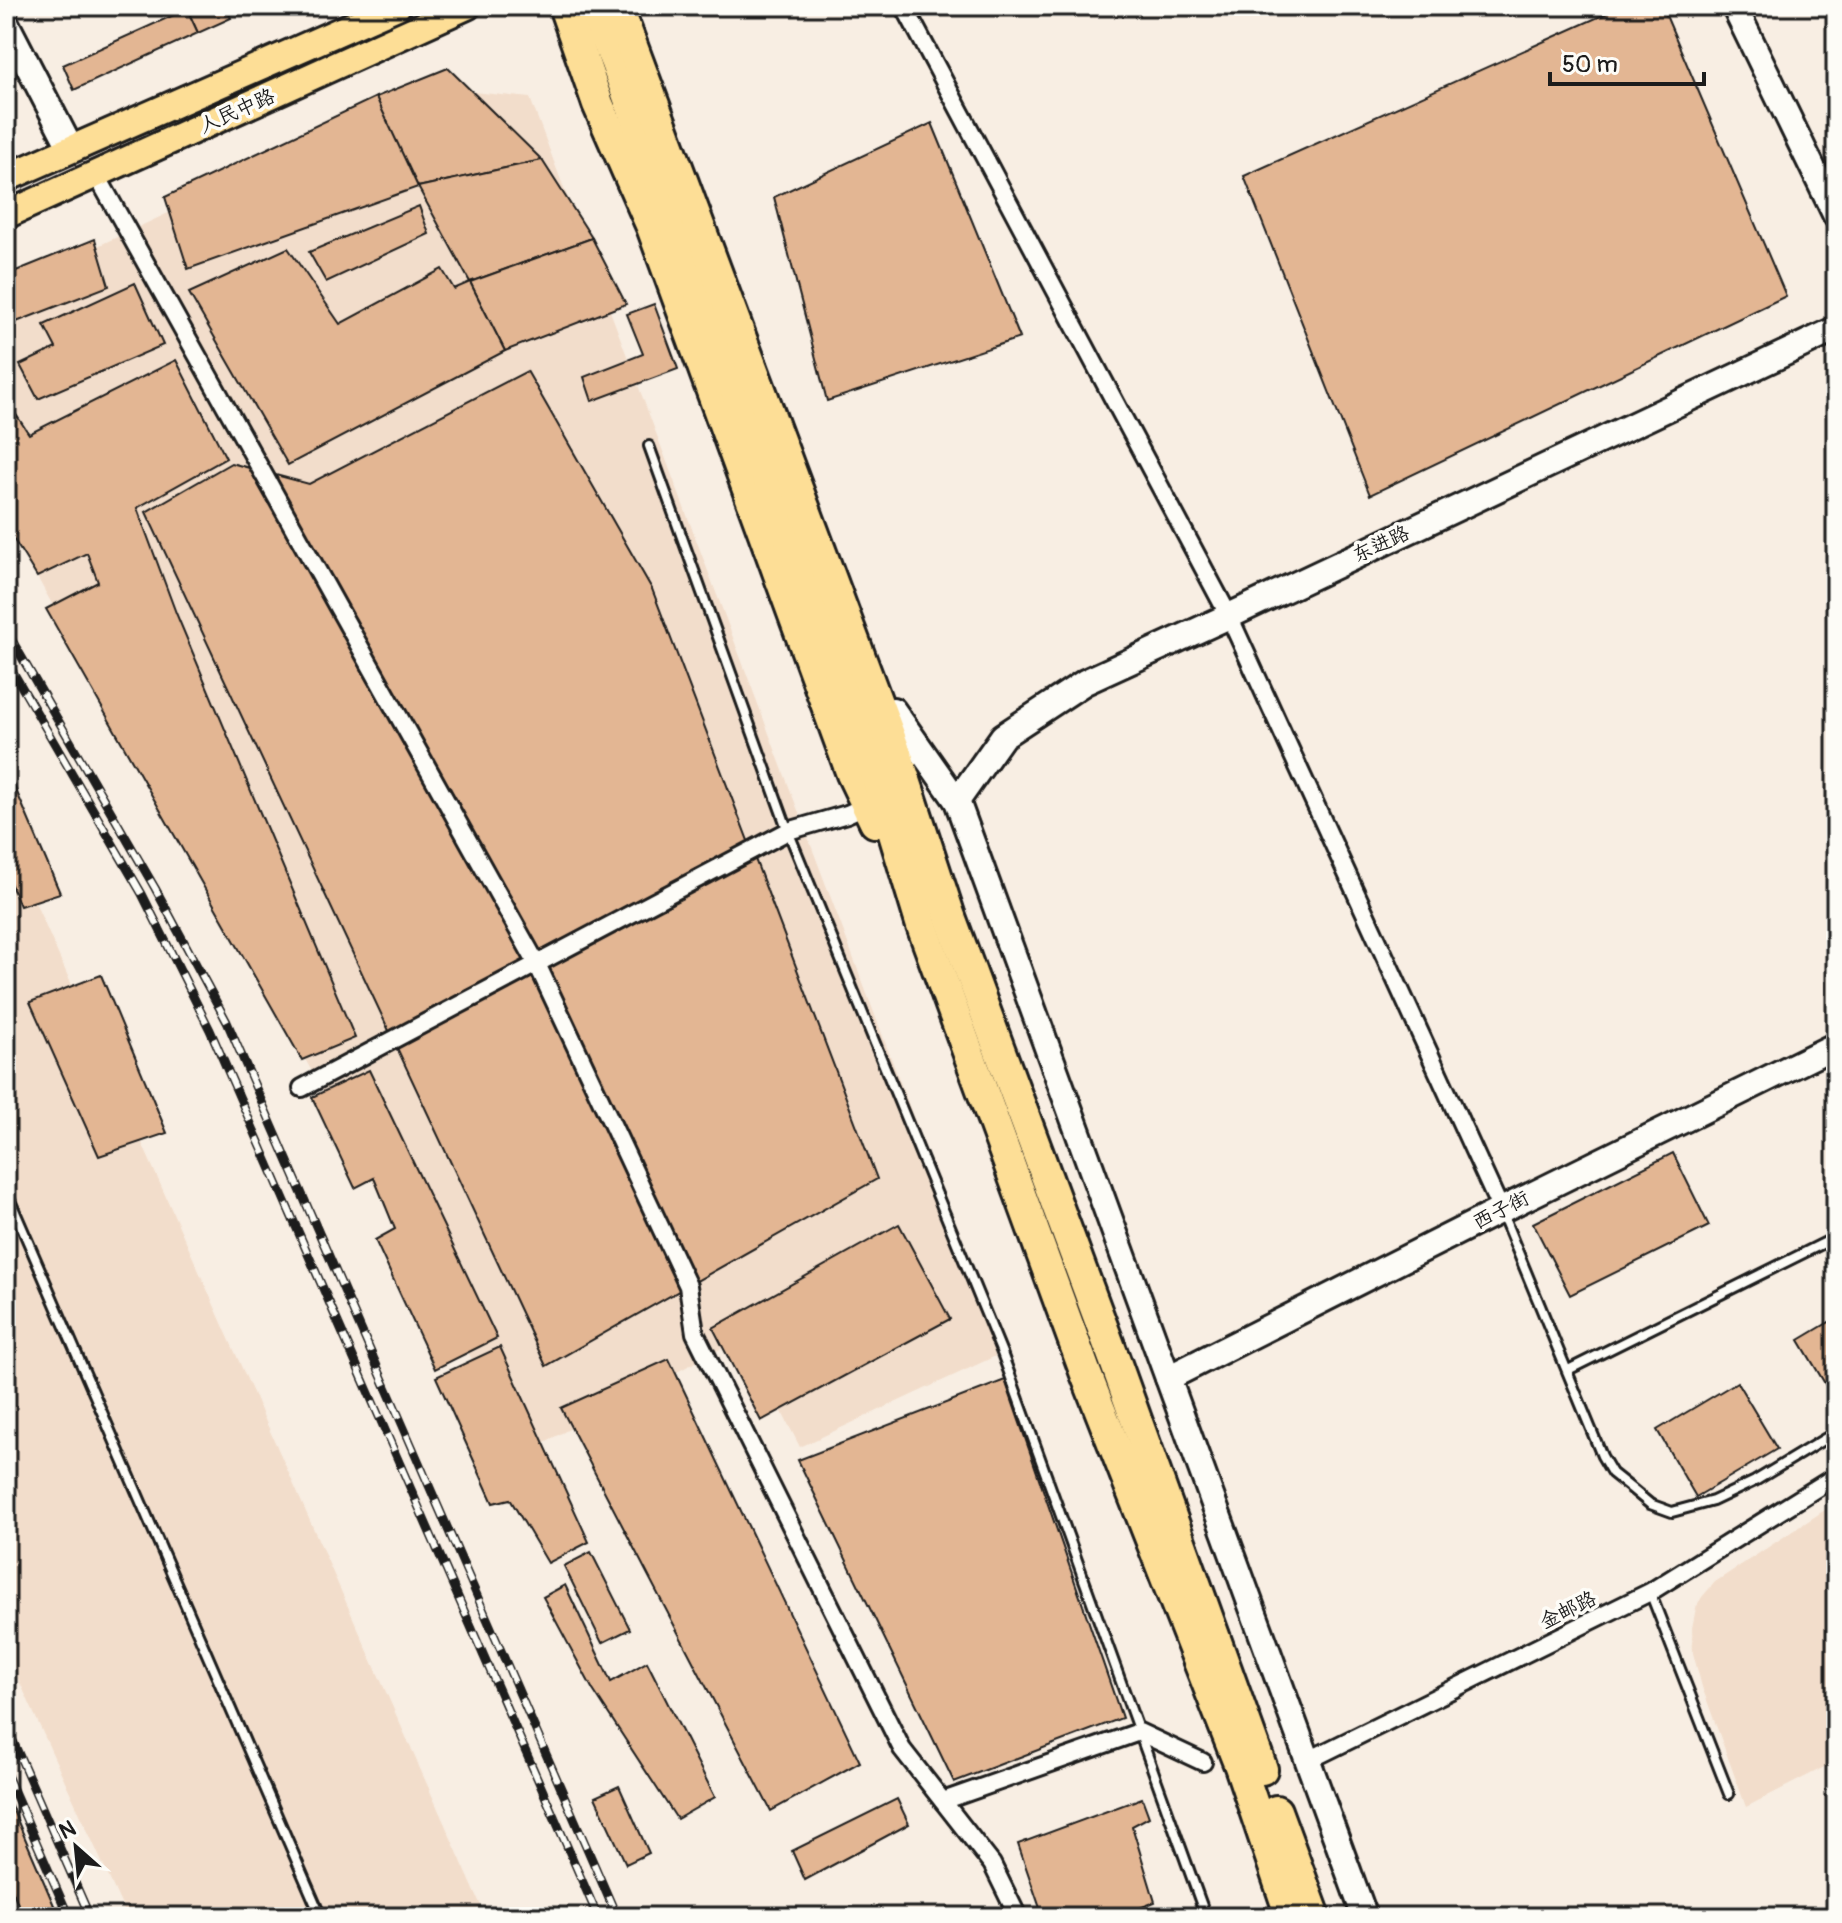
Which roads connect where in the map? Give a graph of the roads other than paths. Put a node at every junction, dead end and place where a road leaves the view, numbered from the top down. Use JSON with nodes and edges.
{"nodes":[{"id":1,"x":397,"y":6,"type":"edge"},
{"id":2,"x":467,"y":6,"type":"edge"},
{"id":3,"x":564,"y":6,"type":"edge"},
{"id":4,"x":593,"y":6,"type":"edge"},
{"id":5,"x":617,"y":6,"type":"edge"},
{"id":6,"x":639,"y":6,"type":"edge"},
{"id":7,"x":904,"y":6,"type":"edge"},
{"id":8,"x":1734,"y":6,"type":"edge"},
{"id":9,"x":6,"y":23,"type":"edge"},
{"id":10,"x":71,"y":149,"type":"junction"},
{"id":11,"x":96,"y":174,"type":"junction"},
{"id":12,"x":6,"y":178,"type":"edge"},
{"id":13,"x":6,"y":215,"type":"edge"},
{"id":14,"x":1836,"y":216,"type":"edge"},
{"id":15,"x":1836,"y":329,"type":"edge"},
{"id":16,"x":649,"y":446,"type":"dead end"},
{"id":17,"x":1229,"y":616,"type":"junction"},
{"id":18,"x":893,"y":710,"type":"junction"},
{"id":19,"x":886,"y":765,"type":"junction"},
{"id":20,"x":957,"y":801,"type":"junction"},
{"id":21,"x":867,"y":805,"type":"junction"},
{"id":22,"x":788,"y":831,"type":"junction"},
{"id":23,"x":935,"y":918,"type":"junction"},
{"id":24,"x":537,"y":964,"type":"junction"},
{"id":25,"x":1836,"y":1045,"type":"edge"},
{"id":26,"x":302,"y":1088,"type":"dead end"},
{"id":27,"x":6,"y":1191,"type":"edge"},
{"id":28,"x":1501,"y":1210,"type":"junction"},
{"id":29,"x":1836,"y":1237,"type":"edge"},
{"id":30,"x":1568,"y":1370,"type":"junction"},
{"id":31,"x":1168,"y":1378,"type":"junction"},
{"id":32,"x":1836,"y":1432,"type":"edge"},
{"id":33,"x":1836,"y":1476,"type":"edge"},
{"id":34,"x":1650,"y":1592,"type":"junction"},
{"id":35,"x":1139,"y":1732,"type":"junction"},
{"id":36,"x":1307,"y":1761,"type":"junction"},
{"id":37,"x":1203,"y":1762,"type":"dead end"},
{"id":38,"x":1729,"y":1794,"type":"dead end"},
{"id":39,"x":943,"y":1801,"type":"junction"},
{"id":40,"x":321,"y":1917,"type":"edge"},
{"id":41,"x":1018,"y":1917,"type":"edge"},
{"id":42,"x":1206,"y":1917,"type":"edge"},
{"id":43,"x":1291,"y":1917,"type":"edge"},
{"id":44,"x":1315,"y":1917,"type":"edge"},
{"id":45,"x":1365,"y":1917,"type":"edge"}],
"edges":[{"from":1,"to":10,"type":"main road","name":"人民中路"},
{"from":2,"to":11,"type":"main road","name":"人民中路"},
{"from":3,"to":21,"type":"highway"},
{"from":4,"to":19,"type":"highway"},
{"from":5,"to":19,"type":"highway"},
{"from":6,"to":18,"type":"highway"},
{"from":7,"to":17,"type":"street"},
{"from":8,"to":14,"type":"street"},
{"from":9,"to":10,"type":"street"},
{"from":10,"to":12,"type":"main road","name":"人民中路"},
{"from":11,"to":13,"type":"main road","name":"人民中路"},
{"from":11,"to":24,"type":"street"},
{"from":15,"to":17,"type":"street","name":"东进路"},
{"from":16,"to":22,"type":"lane"},
{"from":17,"to":20,"type":"street","name":"东进路"},
{"from":17,"to":28,"type":"street"},
{"from":18,"to":20,"type":"street"},
{"from":18,"to":23,"type":"highway"},
{"from":19,"to":23,"type":"highway"},
{"from":20,"to":31,"type":"street"},
{"from":21,"to":22,"type":"street"},
{"from":21,"to":23,"type":"highway"},
{"from":22,"to":24,"type":"street"},
{"from":22,"to":35,"type":"lane"},
{"from":23,"to":43,"type":"highway"},
{"from":23,"to":44,"type":"highway"},
{"from":24,"to":26,"type":"street"},
{"from":24,"to":39,"type":"street"},
{"from":25,"to":28,"type":"street","name":"西子街"},
{"from":27,"to":40,"type":"lane"},
{"from":28,"to":30,"type":"lane"},
{"from":28,"to":31,"type":"street","name":"西子街"},
{"from":29,"to":30,"type":"lane"},
{"from":30,"to":32,"type":"lane"},
{"from":31,"to":36,"type":"street"},
{"from":33,"to":34,"type":"street","name":"金邮路"},
{"from":34,"to":36,"type":"street","name":"金邮路"},
{"from":34,"to":38,"type":"lane"},
{"from":35,"to":37,"type":"street"},
{"from":35,"to":39,"type":"street"},
{"from":35,"to":42,"type":"lane"},
{"from":36,"to":45,"type":"street"},
{"from":39,"to":41,"type":"street"}]}
